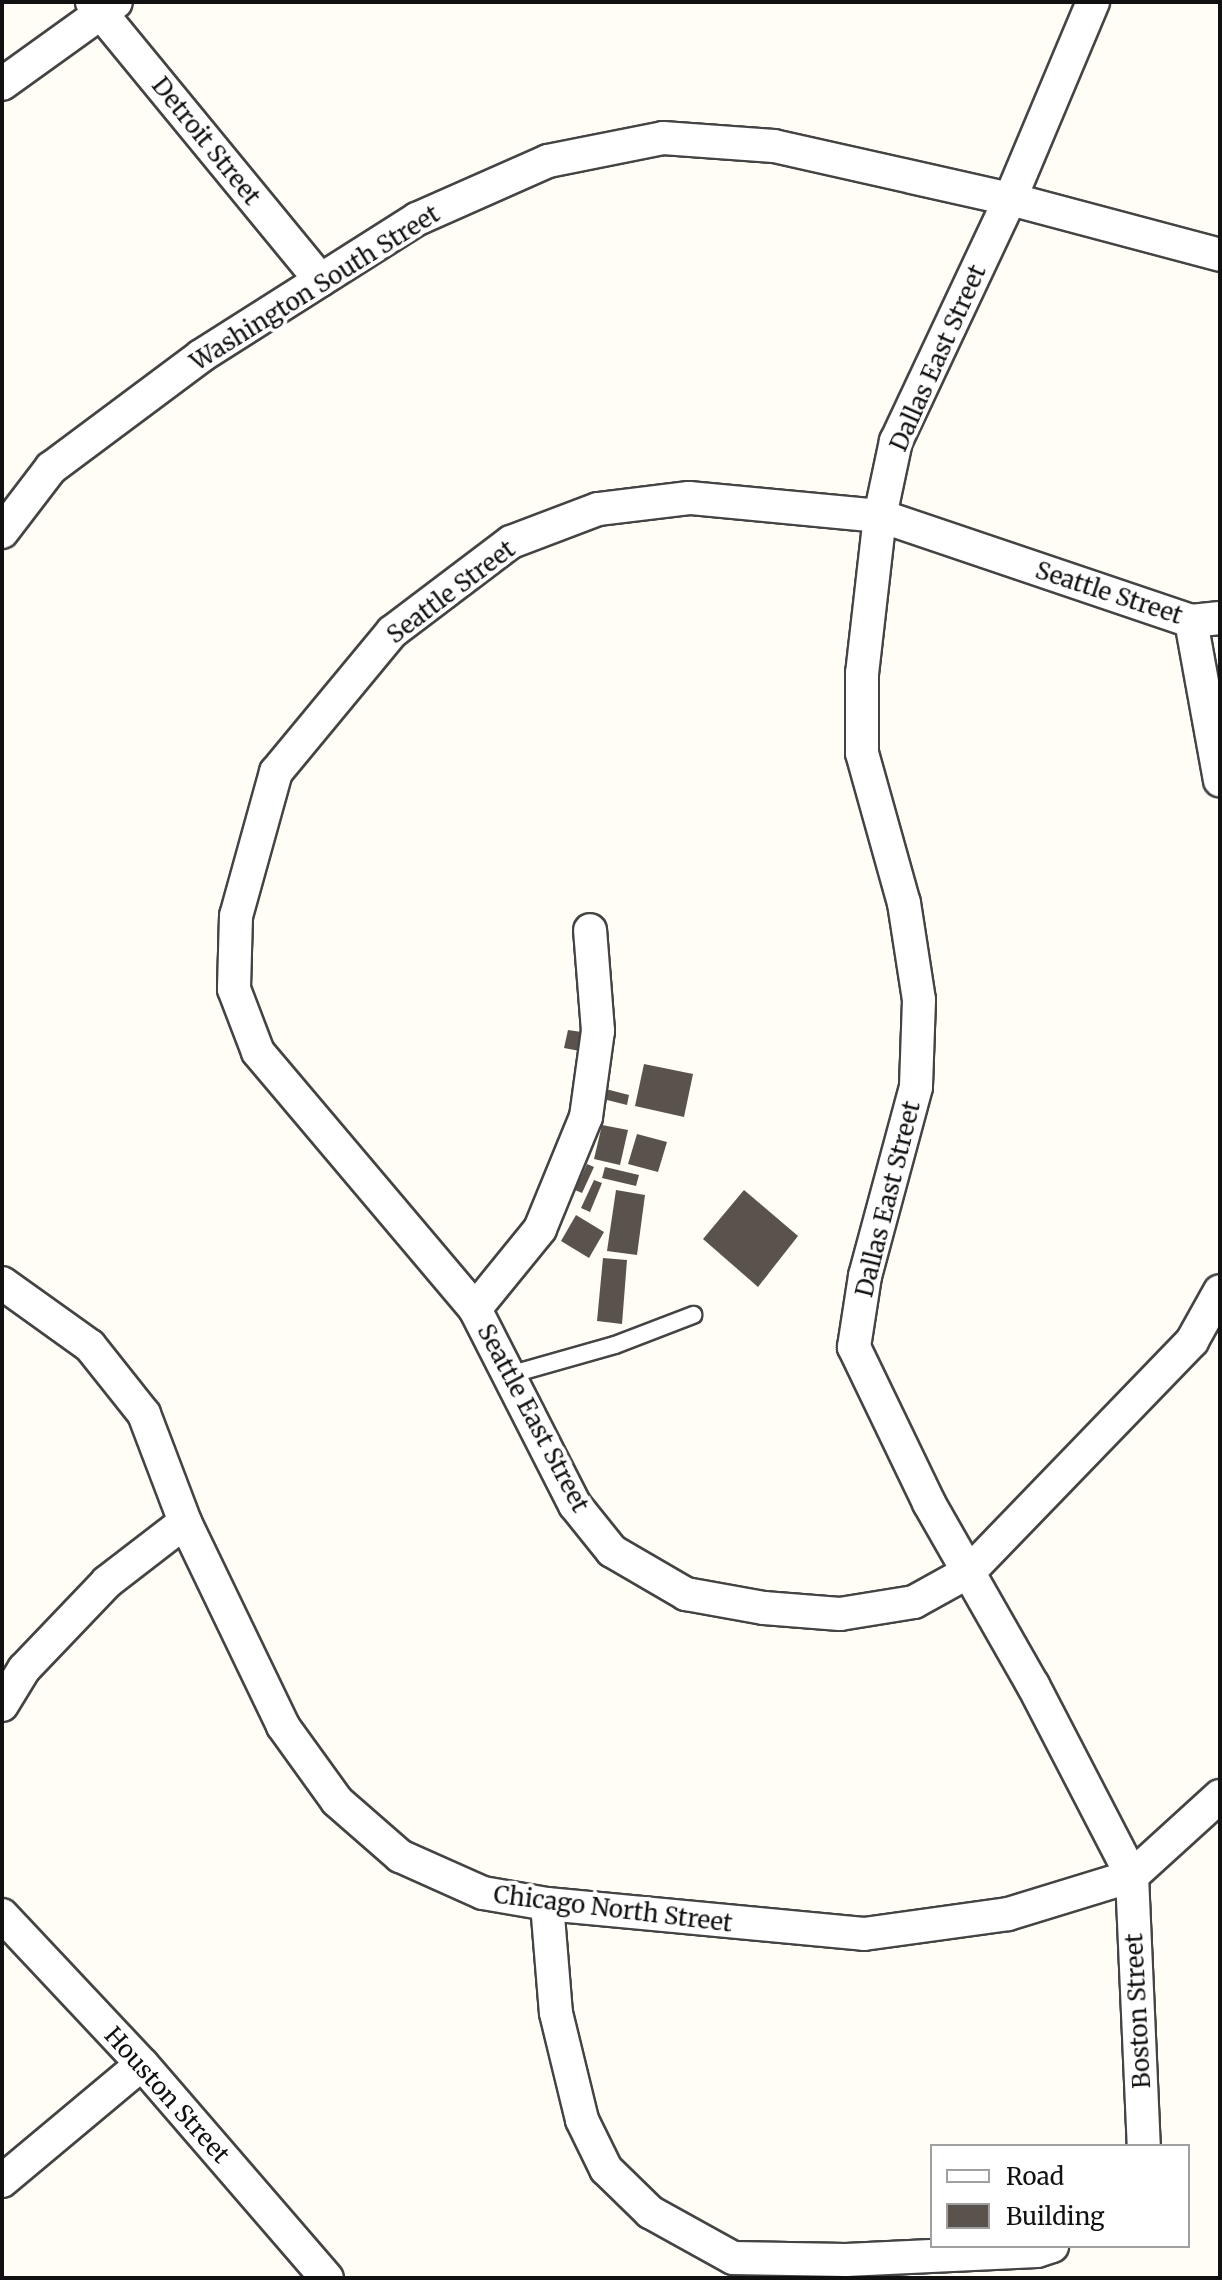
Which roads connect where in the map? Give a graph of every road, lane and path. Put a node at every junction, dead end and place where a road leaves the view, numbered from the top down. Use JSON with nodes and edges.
{"nodes":[{"id":1,"x":1093,"y":2,"type":"edge"},
{"id":2,"x":103,"y":6,"type":"edge"},
{"id":3,"x":2,"y":84,"type":"edge"},
{"id":4,"x":1010,"y":199,"type":"junction"},
{"id":5,"x":1220,"y":255,"type":"edge"},
{"id":6,"x":320,"y":280,"type":"junction"},
{"id":7,"x":880,"y":516,"type":"junction"},
{"id":8,"x":2,"y":532,"type":"edge"},
{"id":9,"x":1205,"y":619,"type":"edge"},
{"id":10,"x":1220,"y":780,"type":"edge"},
{"id":11,"x":590,"y":930,"type":"dead end"},
{"id":12,"x":234,"y":989,"type":"joint"},
{"id":13,"x":2,"y":1283,"type":"edge"},
{"id":14,"x":1220,"y":1291,"type":"edge"},
{"id":15,"x":475,"y":1309,"type":"junction"},
{"id":16,"x":693,"y":1315,"type":"dead end"},
{"id":17,"x":509,"y":1375,"type":"junction"},
{"id":18,"x":185,"y":1522,"type":"junction"},
{"id":19,"x":970,"y":1571,"type":"junction"},
{"id":20,"x":2,"y":1705,"type":"edge"},
{"id":21,"x":1220,"y":1796,"type":"edge"},
{"id":22,"x":1132,"y":1876,"type":"junction"},
{"id":23,"x":547,"y":1904,"type":"junction"},
{"id":24,"x":2,"y":1915,"type":"edge"},
{"id":25,"x":142,"y":2064,"type":"junction"},
{"id":26,"x":1144,"y":2144,"type":"edge"},
{"id":27,"x":2,"y":2181,"type":"edge"},
{"id":28,"x":1046,"y":2248,"type":"edge"},
{"id":29,"x":327,"y":2278,"type":"edge"}],
"edges":[{"from":1,"to":4,"type":"street","name":"Dallas East Street"},
{"from":2,"to":3,"type":"street"},
{"from":2,"to":6,"type":"street","name":"Detroit Street"},
{"from":4,"to":5,"type":"street","name":"Washington South Street"},
{"from":4,"to":6,"type":"street","name":"Washington South Street"},
{"from":4,"to":7,"type":"street","name":"Dallas East Street"},
{"from":6,"to":8,"type":"street","name":"Washington South Street"},
{"from":7,"to":9,"type":"street","name":"Seattle Street"},
{"from":7,"to":12,"type":"street","name":"Seattle Street"},
{"from":7,"to":19,"type":"street","name":"Dallas East Street"},
{"from":9,"to":10,"type":"street"},
{"from":11,"to":15,"type":"street"},
{"from":12,"to":15,"type":"street","name":"Seattle East Street"},
{"from":13,"to":18,"type":"street","name":"Chicago North Street"},
{"from":14,"to":19,"type":"street","name":"Seattle East Street"},
{"from":15,"to":17,"type":"street","name":"Seattle East Street"},
{"from":16,"to":17,"type":"lane"},
{"from":17,"to":19,"type":"street","name":"Seattle East Street"},
{"from":18,"to":20,"type":"street"},
{"from":18,"to":23,"type":"street","name":"Chicago North Street"},
{"from":19,"to":22,"type":"street","name":"Dallas East Street"},
{"from":21,"to":22,"type":"street","name":"Chicago North Street"},
{"from":22,"to":23,"type":"street","name":"Chicago North Street"},
{"from":22,"to":26,"type":"street","name":"Boston Street"},
{"from":23,"to":28,"type":"street"},
{"from":24,"to":25,"type":"street","name":"Houston Street"},
{"from":25,"to":27,"type":"street"},
{"from":25,"to":29,"type":"street","name":"Houston Street"}]}
